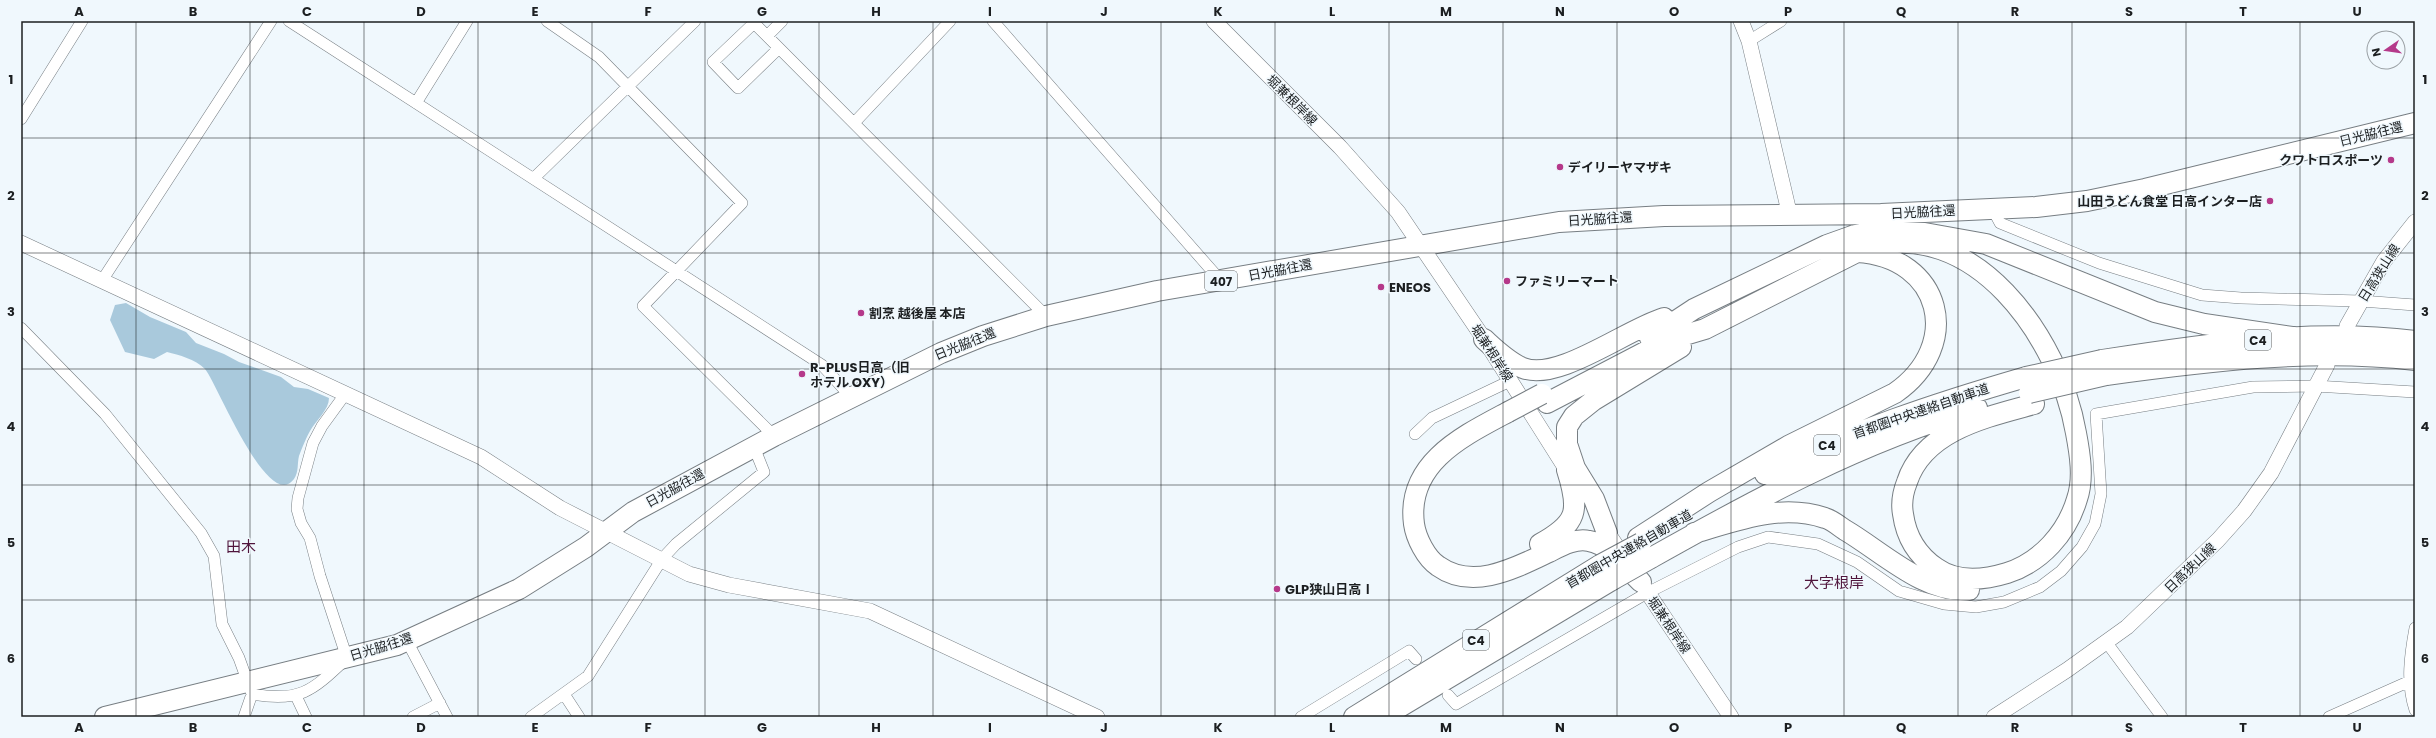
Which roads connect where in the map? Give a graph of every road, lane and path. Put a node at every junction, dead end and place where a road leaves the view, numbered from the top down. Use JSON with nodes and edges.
{"nodes":[{"id":1,"x":82,"y":21,"type":"edge"},
{"id":2,"x":271,"y":21,"type":"edge"},
{"id":3,"x":289,"y":21,"type":"edge"},
{"id":4,"x":467,"y":21,"type":"edge"},
{"id":5,"x":547,"y":21,"type":"edge"},
{"id":6,"x":695,"y":21,"type":"edge"},
{"id":7,"x":782,"y":21,"type":"edge"},
{"id":8,"x":950,"y":21,"type":"edge"},
{"id":9,"x":993,"y":21,"type":"edge"},
{"id":10,"x":1214,"y":21,"type":"edge"},
{"id":11,"x":1741,"y":21,"type":"edge"},
{"id":12,"x":1781,"y":21,"type":"edge"},
{"id":13,"x":753,"y":22,"type":"edge"},
{"id":14,"x":767,"y":36,"type":"junction"},
{"id":15,"x":1749,"y":41,"type":"junction"},
{"id":16,"x":778,"y":48,"type":"junction"},
{"id":17,"x":628,"y":87,"type":"junction"},
{"id":18,"x":416,"y":103,"type":"junction"},
{"id":19,"x":21,"y":119,"type":"edge"},
{"id":20,"x":854,"y":123,"type":"junction"},
{"id":21,"x":2415,"y":123,"type":"edge"},
{"id":22,"x":534,"y":178,"type":"junction"},
{"id":23,"x":1992,"y":208,"type":"junction"},
{"id":24,"x":1790,"y":216,"type":"junction"},
{"id":25,"x":2415,"y":222,"type":"edge"},
{"id":26,"x":1931,"y":234,"type":"junction"},
{"id":27,"x":21,"y":243,"type":"edge"},
{"id":28,"x":1421,"y":246,"type":"junction"},
{"id":29,"x":1857,"y":252,"type":"junction"},
{"id":30,"x":677,"y":270,"type":"junction"},
{"id":31,"x":103,"y":279,"type":"junction"},
{"id":32,"x":1221,"y":281,"type":"junction"},
{"id":33,"x":2361,"y":301,"type":"junction"},
{"id":34,"x":2415,"y":305,"type":"edge"},
{"id":35,"x":1694,"y":309,"type":"junction"},
{"id":36,"x":1046,"y":316,"type":"junction"},
{"id":37,"x":2347,"y":326,"type":"dead end"},
{"id":38,"x":21,"y":328,"type":"edge"},
{"id":39,"x":1705,"y":329,"type":"junction"},
{"id":40,"x":2299,"y":338,"type":"junction"},
{"id":41,"x":1484,"y":339,"type":"junction"},
{"id":42,"x":2415,"y":340,"type":"edge"},
{"id":43,"x":2415,"y":360,"type":"edge"},
{"id":44,"x":2327,"y":365,"type":"dead end"},
{"id":45,"x":2105,"y":373,"type":"junction"},
{"id":46,"x":1510,"y":381,"type":"junction"},
{"id":47,"x":2315,"y":386,"type":"junction"},
{"id":48,"x":2030,"y":391,"type":"junction"},
{"id":49,"x":2415,"y":392,"type":"edge"},
{"id":50,"x":346,"y":393,"type":"junction"},
{"id":51,"x":852,"y":398,"type":"junction"},
{"id":52,"x":1544,"y":398,"type":"junction"},
{"id":53,"x":1510,"y":416,"type":"junction"},
{"id":54,"x":1415,"y":434,"type":"dead end"},
{"id":55,"x":774,"y":436,"type":"junction"},
{"id":56,"x":754,"y":447,"type":"junction"},
{"id":57,"x":1567,"y":470,"type":"junction"},
{"id":58,"x":608,"y":532,"type":"junction"},
{"id":59,"x":1607,"y":533,"type":"junction"},
{"id":60,"x":1694,"y":533,"type":"junction"},
{"id":61,"x":1643,"y":546,"type":"junction"},
{"id":62,"x":662,"y":559,"type":"junction"},
{"id":63,"x":1606,"y":573,"type":"junction"},
{"id":64,"x":1644,"y":588,"type":"junction"},
{"id":65,"x":2415,"y":628,"type":"edge"},
{"id":66,"x":406,"y":641,"type":"junction"},
{"id":67,"x":2107,"y":643,"type":"junction"},
{"id":68,"x":347,"y":658,"type":"junction"},
{"id":69,"x":1416,"y":659,"type":"dead end"},
{"id":70,"x":2410,"y":682,"type":"junction"},
{"id":71,"x":251,"y":688,"type":"junction"},
{"id":72,"x":564,"y":694,"type":"junction"},
{"id":73,"x":1448,"y":695,"type":"dead end"},
{"id":74,"x":296,"y":696,"type":"junction"},
{"id":75,"x":440,"y":702,"type":"junction"},
{"id":76,"x":2415,"y":710,"type":"edge"},
{"id":77,"x":108,"y":717,"type":"edge"},
{"id":78,"x":244,"y":717,"type":"edge"},
{"id":79,"x":306,"y":717,"type":"edge"},
{"id":80,"x":413,"y":717,"type":"edge"},
{"id":81,"x":447,"y":717,"type":"edge"},
{"id":82,"x":531,"y":717,"type":"edge"},
{"id":83,"x":579,"y":717,"type":"edge"},
{"id":84,"x":1097,"y":717,"type":"edge"},
{"id":85,"x":1301,"y":717,"type":"edge"},
{"id":86,"x":1354,"y":717,"type":"edge"},
{"id":87,"x":1383,"y":717,"type":"edge"},
{"id":88,"x":1731,"y":717,"type":"edge"},
{"id":89,"x":1994,"y":717,"type":"edge"},
{"id":90,"x":2162,"y":717,"type":"edge"},
{"id":91,"x":2328,"y":717,"type":"edge"}],
"edges":[{"from":1,"to":19,"type":"street"},
{"from":2,"to":31,"type":"street"},
{"from":3,"to":18,"type":"street"},
{"from":4,"to":18,"type":"street"},
{"from":5,"to":17,"type":"street"},
{"from":6,"to":17,"type":"street"},
{"from":7,"to":14,"type":"street"},
{"from":8,"to":20,"type":"street"},
{"from":9,"to":32,"type":"street"},
{"from":10,"to":28,"type":"main road","name":"堀兼根岸線"},
{"from":11,"to":15,"type":"main road"},
{"from":12,"to":15,"type":"street"},
{"from":13,"to":14,"type":"street"},
{"from":13,"to":16,"type":"street"},
{"from":14,"to":16,"type":"street"},
{"from":15,"to":24,"type":"main road"},
{"from":16,"to":20,"type":"street"},
{"from":17,"to":22,"type":"street"},
{"from":17,"to":30,"type":"street"},
{"from":18,"to":22,"type":"street"},
{"from":20,"to":36,"type":"street"},
{"from":21,"to":23,"type":"highway","name":"日光脇往還","number":"407"},
{"from":22,"to":30,"type":"street"},
{"from":23,"to":24,"type":"highway","name":"日光脇往還","number":"407"},
{"from":23,"to":33,"type":"street"},
{"from":24,"to":28,"type":"highway","name":"日光脇往還","number":"407"},
{"from":25,"to":33,"type":"main road","name":"日高狭山線"},
{"from":26,"to":35,"type":"highway"},
{"from":26,"to":40,"type":"highway"},
{"from":26,"to":60,"type":"highway"},
{"from":27,"to":31,"type":"main road"},
{"from":28,"to":32,"type":"highway","name":"日光脇往還","number":"407"},
{"from":28,"to":41,"type":"main road","name":"堀兼根岸線"},
{"from":29,"to":39,"type":"highway"},
{"from":29,"to":48,"type":"highway"},
{"from":29,"to":61,"type":"highway"},
{"from":30,"to":51,"type":"street"},
{"from":30,"to":55,"type":"street"},
{"from":31,"to":50,"type":"main road"},
{"from":32,"to":36,"type":"highway","name":"日光脇往還","number":"407"},
{"from":33,"to":34,"type":"street"},
{"from":33,"to":37,"type":"main road","name":"日高狭山線"},
{"from":35,"to":41,"type":"highway"},
{"from":35,"to":52,"type":"highway"},
{"from":36,"to":51,"type":"highway","name":"日光脇往還","number":"407"},
{"from":38,"to":71,"type":"street"},
{"from":39,"to":52,"type":"highway"},
{"from":39,"to":59,"type":"highway"},
{"from":40,"to":42,"type":"highway","name":"首都圏中央連絡自動車道","number":"C4"},
{"from":40,"to":45,"type":"highway","name":"首都圏中央連絡自動車道","number":"C4"},
{"from":41,"to":46,"type":"main road","name":"堀兼根岸線"},
{"from":43,"to":45,"type":"highway","name":"首都圏中央連絡自動車道","number":"C4"},
{"from":44,"to":47,"type":"main road","name":"日高狭山線"},
{"from":45,"to":48,"type":"highway","name":"首都圏中央連絡自動車道","number":"C4","bridge":true},
{"from":46,"to":54,"type":"street"},
{"from":46,"to":57,"type":"main road","name":"堀兼根岸線"},
{"from":47,"to":49,"type":"street"},
{"from":47,"to":64,"type":"street"},
{"from":47,"to":67,"type":"main road","name":"日高狭山線"},
{"from":48,"to":60,"type":"highway","name":"首都圏中央連絡自動車道","number":"C4"},
{"from":48,"to":61,"type":"highway","name":"首都圏中央連絡自動車道","number":"C4"},
{"from":50,"to":58,"type":"main road"},
{"from":50,"to":68,"type":"street"},
{"from":51,"to":55,"type":"highway","name":"日光脇往還","number":"407"},
{"from":52,"to":53,"type":"highway"},
{"from":53,"to":57,"type":"highway"},
{"from":53,"to":64,"type":"highway"},
{"from":55,"to":56,"type":"highway","name":"日光脇往還","number":"407"},
{"from":56,"to":58,"type":"highway","name":"日光脇往還","number":"407"},
{"from":56,"to":62,"type":"street"},
{"from":57,"to":59,"type":"main road","name":"堀兼根岸線"},
{"from":58,"to":62,"type":"main road"},
{"from":58,"to":66,"type":"highway","name":"日光脇往還","number":"407"},
{"from":59,"to":64,"type":"main road","name":"堀兼根岸線"},
{"from":60,"to":61,"type":"highway","name":"首都圏中央連絡自動車道","number":"C4"},
{"from":61,"to":63,"type":"highway","bridge":true},
{"from":62,"to":72,"type":"street"},
{"from":62,"to":84,"type":"main road"},
{"from":63,"to":86,"type":"highway","name":"首都圏中央連絡自動車道","number":"C4"},
{"from":63,"to":87,"type":"highway","name":"首都圏中央連絡自動車道","number":"C4"},
{"from":64,"to":73,"type":"street"},
{"from":64,"to":88,"type":"main road","name":"堀兼根岸線"},
{"from":65,"to":70,"type":"street"},
{"from":66,"to":68,"type":"highway","name":"日光脇往還","number":"407"},
{"from":66,"to":75,"type":"street"},
{"from":67,"to":89,"type":"main road","name":"日高狭山線"},
{"from":67,"to":90,"type":"street"},
{"from":68,"to":71,"type":"highway","name":"日光脇往還","number":"407"},
{"from":68,"to":74,"type":"street"},
{"from":69,"to":85,"type":"street"},
{"from":70,"to":76,"type":"street"},
{"from":70,"to":91,"type":"street"},
{"from":71,"to":74,"type":"street"},
{"from":71,"to":77,"type":"highway","name":"日光脇往還","number":"407"},
{"from":71,"to":78,"type":"street"},
{"from":72,"to":82,"type":"street"},
{"from":72,"to":83,"type":"street"},
{"from":74,"to":79,"type":"street"},
{"from":75,"to":80,"type":"street"},
{"from":75,"to":81,"type":"street"}]}
